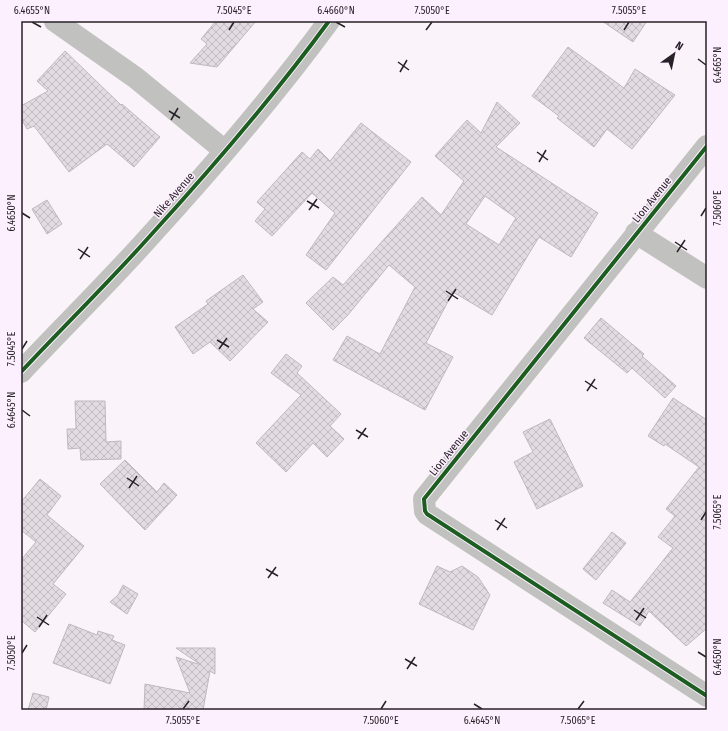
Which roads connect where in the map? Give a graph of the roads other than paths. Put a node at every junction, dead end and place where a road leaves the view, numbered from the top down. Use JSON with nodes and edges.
{"nodes":[{"id":1,"x":55,"y":21,"type":"edge"},
{"id":2,"x":329,"y":21,"type":"edge"},
{"id":3,"x":707,"y":146,"type":"edge"},
{"id":4,"x":225,"y":151,"type":"junction"},
{"id":5,"x":636,"y":233,"type":"junction"},
{"id":6,"x":707,"y":278,"type":"edge"},
{"id":7,"x":21,"y":372,"type":"edge"},
{"id":8,"x":707,"y":696,"type":"edge"}],
"edges":[{"from":1,"to":4,"type":"street"},
{"from":2,"to":4,"type":"street","name":"Nike Avenue"},
{"from":3,"to":5,"type":"street","name":"Lion Avenue"},
{"from":4,"to":7,"type":"street","name":"Nike Avenue"},
{"from":5,"to":6,"type":"street"},
{"from":5,"to":8,"type":"street","name":"Lion Avenue"}]}
